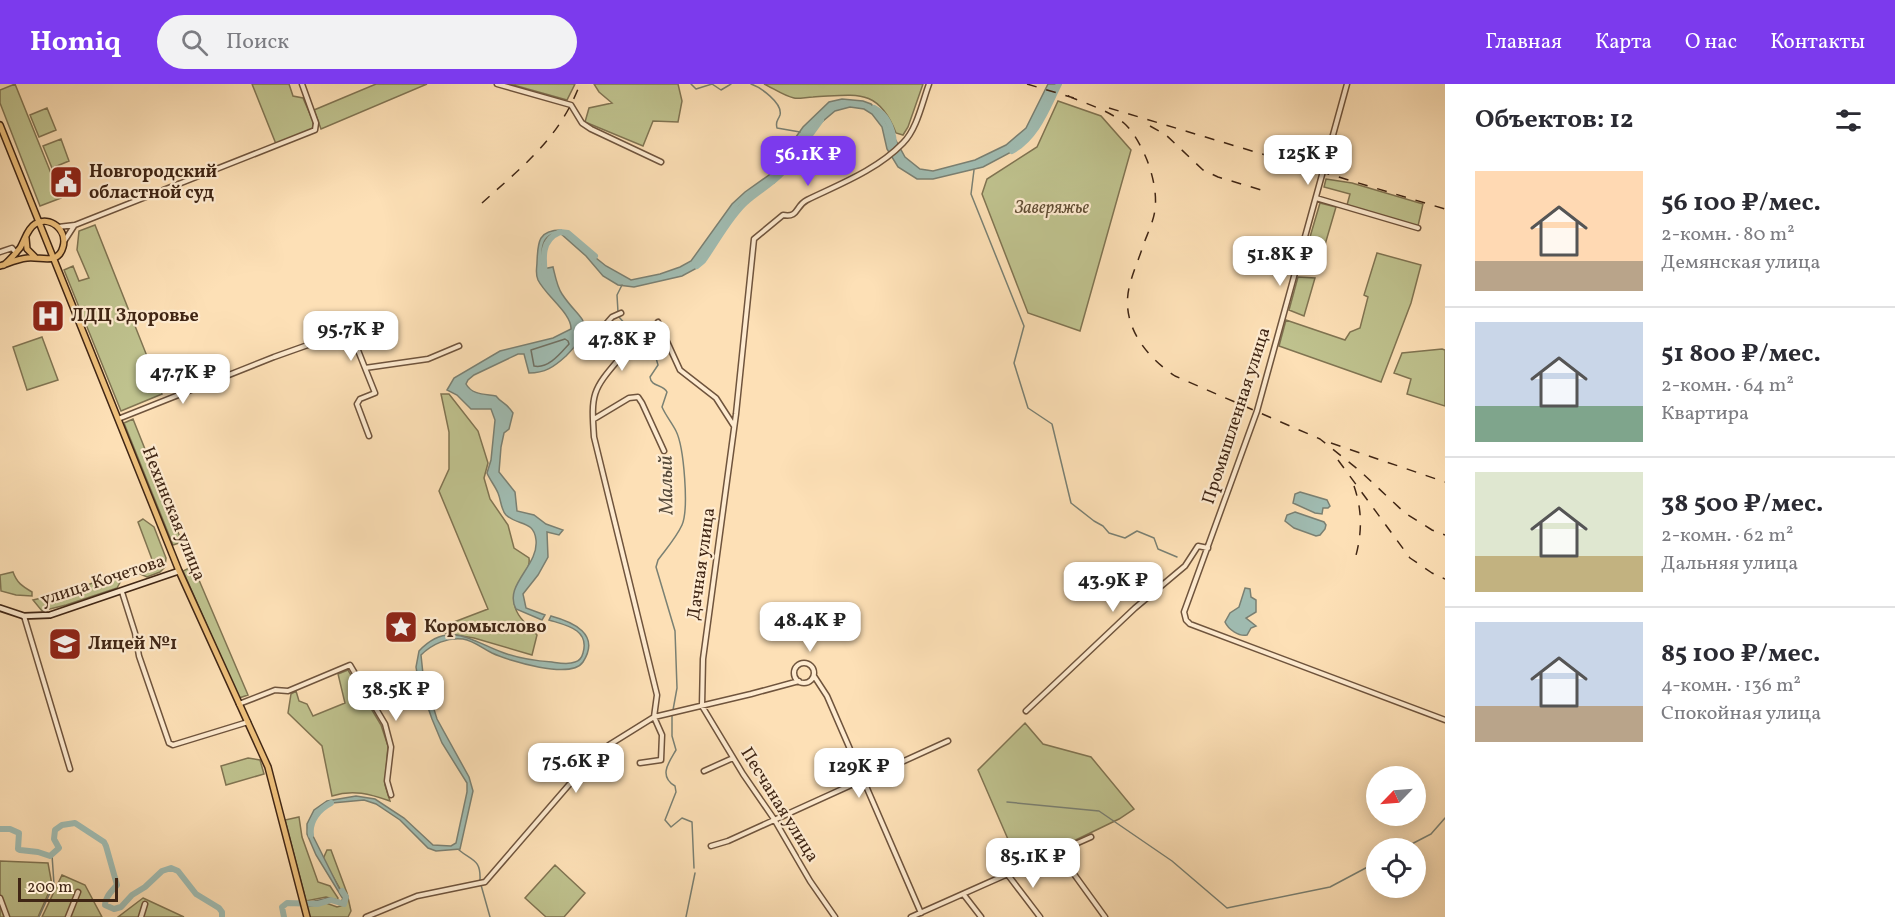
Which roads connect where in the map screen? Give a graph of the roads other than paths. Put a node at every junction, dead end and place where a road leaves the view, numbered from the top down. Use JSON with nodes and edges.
{"nodes":[{"id":1,"x":302,"y":84,"type":"edge"},
{"id":2,"x":497,"y":84,"type":"edge"},
{"id":3,"x":929,"y":84,"type":"edge"},
{"id":4,"x":1347,"y":84,"type":"edge"},
{"id":5,"x":0,"y":125,"type":"edge"},
{"id":6,"x":661,"y":162,"type":"dead end"},
{"id":7,"x":1316,"y":198,"type":"junction"},
{"id":8,"x":38,"y":222,"type":"junction"},
{"id":9,"x":75,"y":225,"type":"junction"},
{"id":10,"x":58,"y":227,"type":"junction"},
{"id":11,"x":1418,"y":228,"type":"dead end"},
{"id":12,"x":26,"y":237,"type":"junction"},
{"id":13,"x":64,"y":240,"type":"junction"},
{"id":14,"x":14,"y":250,"type":"junction"},
{"id":15,"x":0,"y":252,"type":"edge"},
{"id":16,"x":35,"y":257,"type":"junction"},
{"id":17,"x":53,"y":258,"type":"junction"},
{"id":18,"x":2,"y":265,"type":"edge"},
{"id":19,"x":621,"y":313,"type":"dead end"},
{"id":20,"x":658,"y":322,"type":"dead end"},
{"id":21,"x":459,"y":346,"type":"dead end"},
{"id":22,"x":365,"y":368,"type":"junction"},
{"id":23,"x":118,"y":419,"type":"junction"},
{"id":24,"x":593,"y":419,"type":"junction"},
{"id":25,"x":734,"y":426,"type":"junction"},
{"id":26,"x":369,"y":436,"type":"dead end"},
{"id":27,"x":664,"y":451,"type":"dead end"},
{"id":28,"x":1208,"y":548,"type":"junction"},
{"id":29,"x":179,"y":571,"type":"junction"},
{"id":30,"x":122,"y":592,"type":"junction"},
{"id":31,"x":0,"y":608,"type":"edge"},
{"id":32,"x":24,"y":616,"type":"junction"},
{"id":33,"x":814,"y":676,"type":"junction"},
{"id":34,"x":799,"y":681,"type":"junction"},
{"id":35,"x":239,"y":704,"type":"junction"},
{"id":36,"x":702,"y":706,"type":"junction"},
{"id":37,"x":1026,"y":711,"type":"dead end"},
{"id":38,"x":654,"y":717,"type":"junction"},
{"id":39,"x":1445,"y":720,"type":"edge"},
{"id":40,"x":248,"y":722,"type":"junction"},
{"id":41,"x":948,"y":741,"type":"dead end"},
{"id":42,"x":733,"y":758,"type":"junction"},
{"id":43,"x":640,"y":763,"type":"dead end"},
{"id":44,"x":70,"y":769,"type":"dead end"},
{"id":45,"x":704,"y":771,"type":"dead end"},
{"id":46,"x":862,"y":778,"type":"junction"},
{"id":47,"x":392,"y":795,"type":"dead end"},
{"id":48,"x":774,"y":819,"type":"junction"},
{"id":49,"x":1091,"y":837,"type":"dead end"},
{"id":50,"x":711,"y":846,"type":"dead end"},
{"id":51,"x":1058,"y":852,"type":"junction"},
{"id":52,"x":1008,"y":875,"type":"junction"},
{"id":53,"x":78,"y":892,"type":"dead end"},
{"id":54,"x":964,"y":895,"type":"junction"},
{"id":55,"x":0,"y":898,"type":"edge"},
{"id":56,"x":146,"y":904,"type":"dead end"},
{"id":57,"x":927,"y":910,"type":"junction"},
{"id":58,"x":921,"y":913,"type":"junction"},
{"id":59,"x":7,"y":917,"type":"edge"},
{"id":60,"x":68,"y":917,"type":"edge"},
{"id":61,"x":141,"y":917,"type":"edge"},
{"id":62,"x":307,"y":917,"type":"edge"},
{"id":63,"x":366,"y":917,"type":"edge"},
{"id":64,"x":835,"y":917,"type":"edge"},
{"id":65,"x":911,"y":917,"type":"edge"},
{"id":66,"x":932,"y":917,"type":"edge"},
{"id":67,"x":981,"y":917,"type":"edge"},
{"id":68,"x":1040,"y":917,"type":"edge"},
{"id":69,"x":1105,"y":917,"type":"edge"}],
"edges":[{"from":1,"to":9,"type":"street"},
{"from":2,"to":6,"type":"street"},
{"from":3,"to":25,"type":"street","name":"Дачная улица"},
{"from":4,"to":7,"type":"street","name":"Промышленная улица"},
{"from":5,"to":8,"type":"main road","name":"Нехинская улица"},
{"from":7,"to":11,"type":"street"},
{"from":7,"to":28,"type":"street","name":"Промышленная улица"},
{"from":8,"to":10,"type":"main road"},
{"from":8,"to":12,"type":"main road"},
{"from":8,"to":17,"type":"main road","name":"Нехинская улица"},
{"from":9,"to":10,"type":"street"},
{"from":9,"to":13,"type":"street"},
{"from":10,"to":13,"type":"main road"},
{"from":12,"to":14,"type":"main road"},
{"from":12,"to":16,"type":"main road"},
{"from":13,"to":17,"type":"main road"},
{"from":14,"to":15,"type":"street"},
{"from":14,"to":18,"type":"main road"},
{"from":16,"to":17,"type":"main road"},
{"from":16,"to":18,"type":"main road"},
{"from":17,"to":23,"type":"main road","name":"Нехинская улица"},
{"from":19,"to":24,"type":"street"},
{"from":20,"to":25,"type":"street"},
{"from":21,"to":22,"type":"street"},
{"from":22,"to":23,"type":"street"},
{"from":22,"to":26,"type":"street"},
{"from":23,"to":29,"type":"main road","name":"Нехинская улица"},
{"from":24,"to":27,"type":"street"},
{"from":24,"to":38,"type":"street"},
{"from":25,"to":36,"type":"street","name":"Дачная улица"},
{"from":28,"to":37,"type":"street"},
{"from":28,"to":39,"type":"street","name":"Промышленная улица"},
{"from":29,"to":30,"type":"main road","name":"улица Кочетова"},
{"from":29,"to":35,"type":"main road","name":"Нехинская улица"},
{"from":30,"to":32,"type":"main road","name":"улица Кочетова"},
{"from":30,"to":40,"type":"street"},
{"from":31,"to":32,"type":"main road","name":"улица Кочетова"},
{"from":32,"to":44,"type":"street"},
{"from":33,"to":34,"type":"street"},
{"from":33,"to":34,"type":"street"},
{"from":33,"to":46,"type":"street"},
{"from":34,"to":36,"type":"street"},
{"from":35,"to":40,"type":"main road","name":"Нехинская улица"},
{"from":35,"to":47,"type":"street"},
{"from":36,"to":38,"type":"street"},
{"from":36,"to":42,"type":"street","name":"Песчаная улица"},
{"from":38,"to":43,"type":"street"},
{"from":38,"to":63,"type":"street"},
{"from":40,"to":62,"type":"main road","name":"Нехинская улица"},
{"from":41,"to":46,"type":"street"},
{"from":42,"to":45,"type":"street"},
{"from":42,"to":48,"type":"street","name":"Песчаная улица"},
{"from":46,"to":48,"type":"street"},
{"from":46,"to":58,"type":"street"},
{"from":48,"to":50,"type":"street"},
{"from":48,"to":64,"type":"street","name":"Песчаная улица"},
{"from":49,"to":51,"type":"street"},
{"from":51,"to":52,"type":"street"},
{"from":51,"to":69,"type":"street"},
{"from":52,"to":54,"type":"street"},
{"from":52,"to":68,"type":"street"},
{"from":53,"to":60,"type":"street"},
{"from":54,"to":57,"type":"street"},
{"from":54,"to":67,"type":"street"},
{"from":55,"to":59,"type":"street"},
{"from":56,"to":61,"type":"street"},
{"from":57,"to":58,"type":"street"},
{"from":57,"to":66,"type":"street"},
{"from":58,"to":65,"type":"street"}]}
